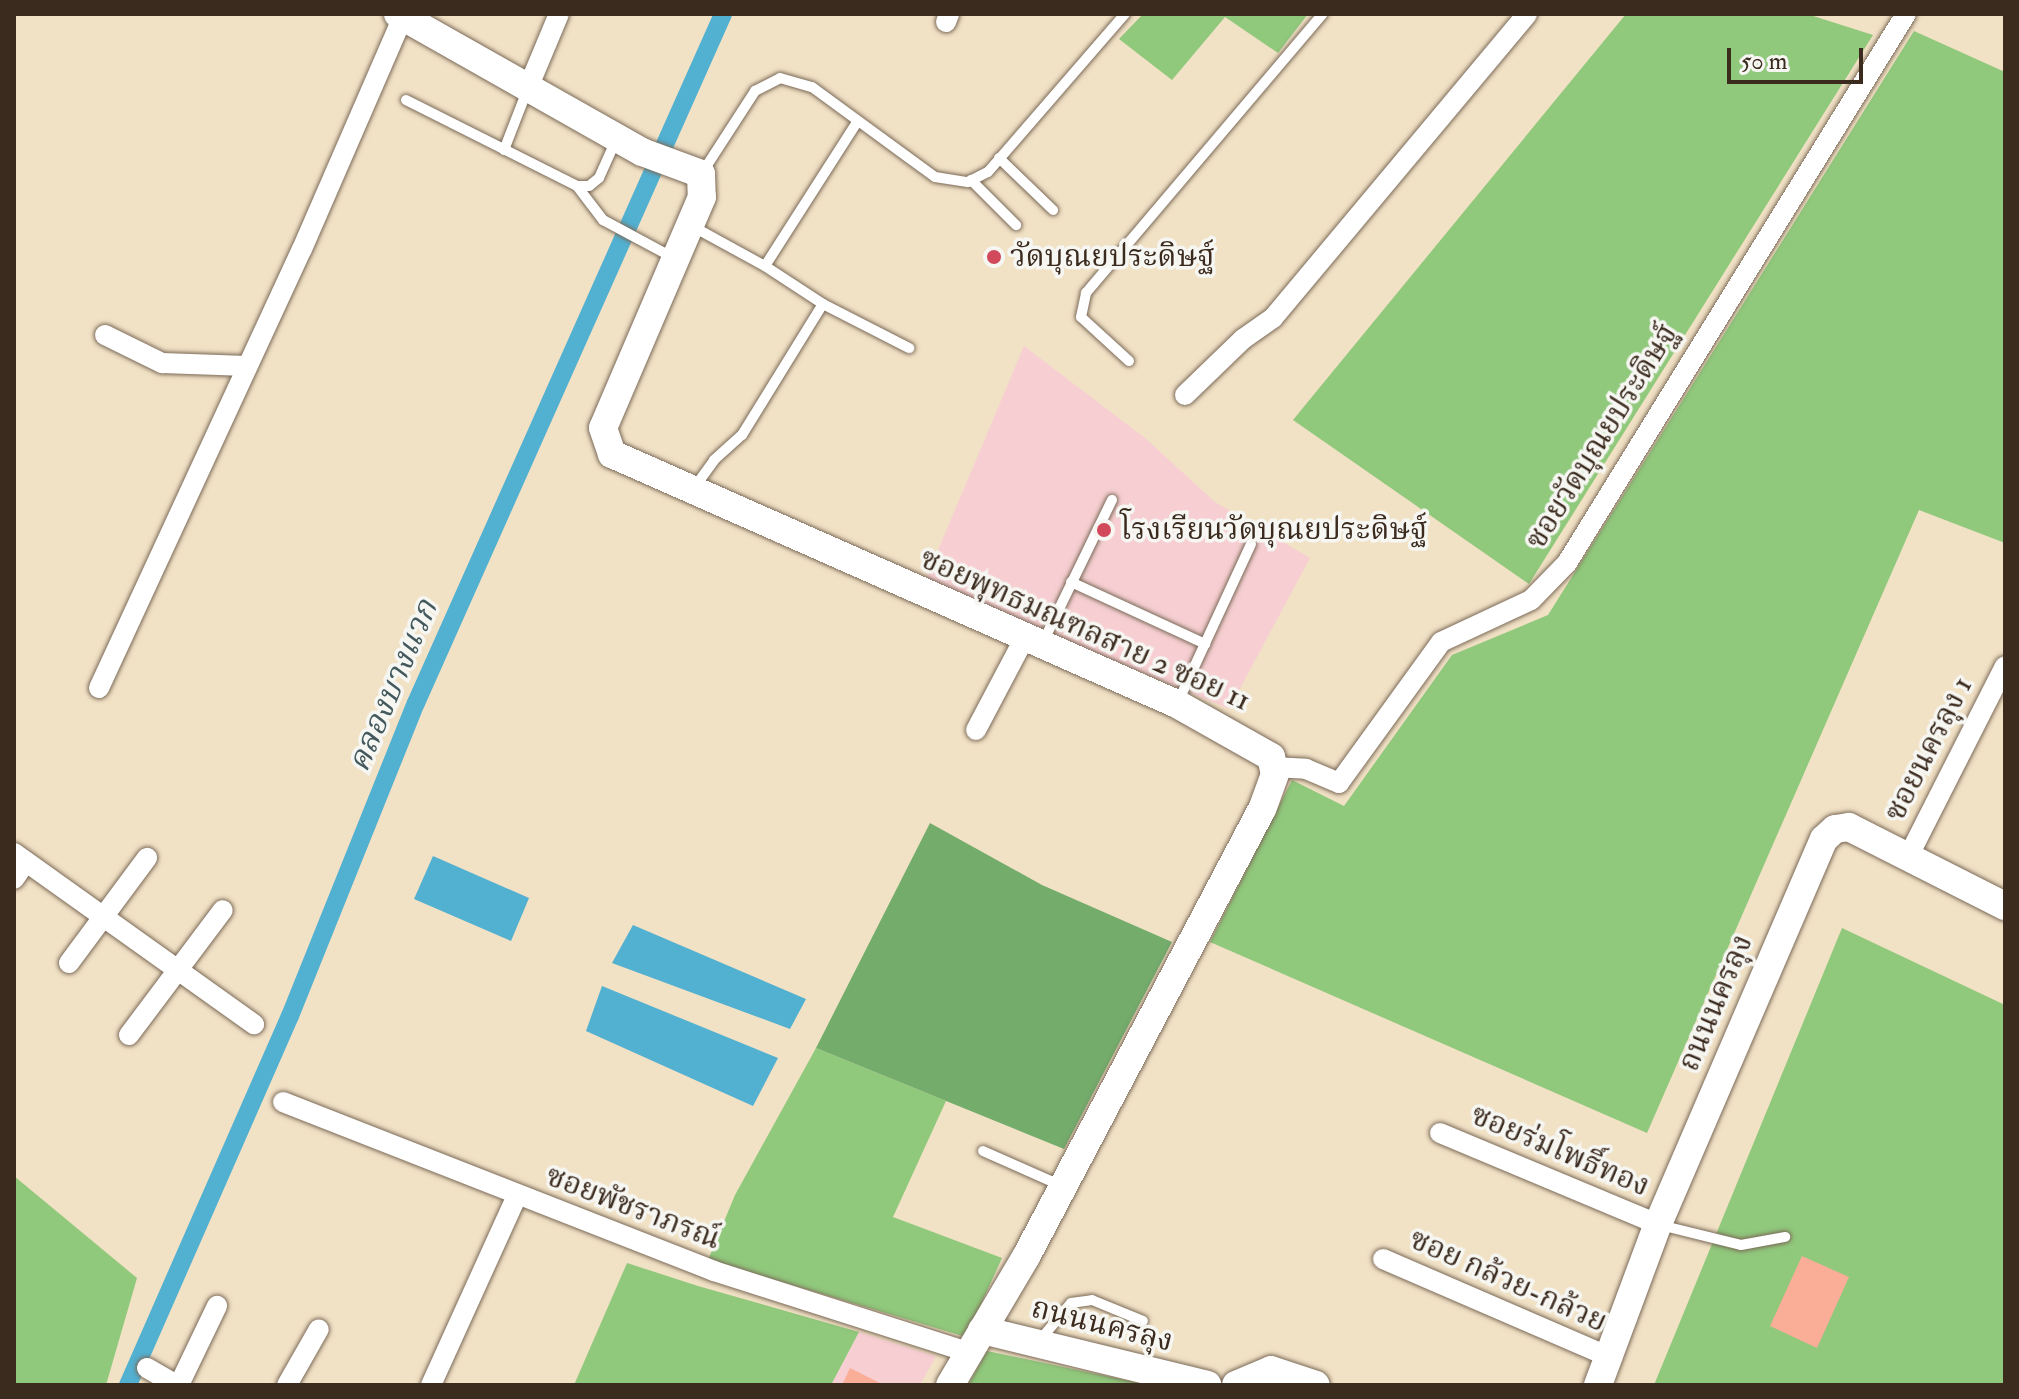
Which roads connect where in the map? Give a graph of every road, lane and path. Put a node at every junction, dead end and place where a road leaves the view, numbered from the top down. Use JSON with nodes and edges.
{"nodes":[{"id":1,"x":559,"y":14,"type":"edge"},
{"id":2,"x":1125,"y":14,"type":"edge"},
{"id":3,"x":1323,"y":14,"type":"edge"},
{"id":4,"x":1527,"y":14,"type":"edge"},
{"id":5,"x":1906,"y":14,"type":"edge"},
{"id":6,"x":400,"y":15,"type":"edge"},
{"id":7,"x":528,"y":88,"type":"junction"},
{"id":8,"x":406,"y":100,"type":"dead end"},
{"id":9,"x":857,"y":122,"type":"junction"},
{"id":10,"x":617,"y":138,"type":"junction"},
{"id":11,"x":504,"y":150,"type":"junction"},
{"id":12,"x":999,"y":158,"type":"junction"},
{"id":13,"x":701,"y":174,"type":"junction"},
{"id":14,"x":971,"y":180,"type":"junction"},
{"id":15,"x":577,"y":186,"type":"junction"},
{"id":16,"x":1053,"y":210,"type":"dead end"},
{"id":17,"x":688,"y":224,"type":"junction"},
{"id":18,"x":1016,"y":225,"type":"dead end"},
{"id":19,"x":662,"y":251,"type":"junction"},
{"id":20,"x":765,"y":266,"type":"junction"},
{"id":21,"x":823,"y":304,"type":"junction"},
{"id":22,"x":105,"y":335,"type":"dead end"},
{"id":23,"x":909,"y":348,"type":"dead end"},
{"id":24,"x":1129,"y":361,"type":"dead end"},
{"id":25,"x":247,"y":366,"type":"junction"},
{"id":26,"x":1185,"y":395,"type":"dead end"},
{"id":27,"x":692,"y":491,"type":"junction"},
{"id":28,"x":1112,"y":500,"type":"dead end"},
{"id":29,"x":1251,"y":544,"type":"dead end"},
{"id":30,"x":1071,"y":582,"type":"junction"},
{"id":31,"x":1032,"y":643,"type":"junction"},
{"id":32,"x":1205,"y":644,"type":"junction"},
{"id":33,"x":2005,"y":666,"type":"edge"},
{"id":34,"x":99,"y":688,"type":"dead end"},
{"id":35,"x":1177,"y":704,"type":"junction"},
{"id":36,"x":976,"y":730,"type":"dead end"},
{"id":37,"x":1273,"y":767,"type":"junction"},
{"id":38,"x":20,"y":857,"type":"edge"},
{"id":39,"x":147,"y":858,"type":"dead end"},
{"id":40,"x":1907,"y":859,"type":"junction"},
{"id":41,"x":14,"y":879,"type":"edge"},
{"id":42,"x":2005,"y":906,"type":"edge"},
{"id":43,"x":223,"y":910,"type":"dead end"},
{"id":44,"x":103,"y":916,"type":"junction"},
{"id":45,"x":69,"y":963,"type":"dead end"},
{"id":46,"x":180,"y":970,"type":"junction"},
{"id":47,"x":254,"y":1024,"type":"dead end"},
{"id":48,"x":129,"y":1035,"type":"dead end"},
{"id":49,"x":283,"y":1102,"type":"dead end"},
{"id":50,"x":1440,"y":1133,"type":"dead end"},
{"id":51,"x":983,"y":1151,"type":"dead end"},
{"id":52,"x":1062,"y":1186,"type":"junction"},
{"id":53,"x":517,"y":1195,"type":"junction"},
{"id":54,"x":1658,"y":1224,"type":"junction"},
{"id":55,"x":1785,"y":1237,"type":"dead end"},
{"id":56,"x":1383,"y":1259,"type":"dead end"},
{"id":57,"x":217,"y":1306,"type":"dead end"},
{"id":58,"x":1143,"y":1321,"type":"dead end"},
{"id":59,"x":319,"y":1329,"type":"dead end"},
{"id":60,"x":975,"y":1341,"type":"junction"},
{"id":61,"x":1036,"y":1345,"type":"junction"},
{"id":62,"x":1609,"y":1357,"type":"junction"},
{"id":63,"x":147,"y":1368,"type":"dead end"},
{"id":64,"x":172,"y":1384,"type":"edge"},
{"id":65,"x":287,"y":1385,"type":"edge"},
{"id":66,"x":431,"y":1385,"type":"edge"},
{"id":67,"x":950,"y":1385,"type":"edge"},
{"id":68,"x":1207,"y":1385,"type":"edge"},
{"id":69,"x":1236,"y":1385,"type":"edge"},
{"id":70,"x":1316,"y":1385,"type":"edge"},
{"id":71,"x":1598,"y":1385,"type":"edge"}],
"edges":[{"from":1,"to":7,"type":"street"},
{"from":2,"to":12,"type":"lane"},
{"from":3,"to":24,"type":"lane"},
{"from":4,"to":26,"type":"street"},
{"from":5,"to":37,"type":"street","name":"ซอยวัดบุณยประดิษฐ์"},
{"from":6,"to":7,"type":"street"},
{"from":6,"to":25,"type":"street"},
{"from":7,"to":10,"type":"street"},
{"from":7,"to":11,"type":"lane"},
{"from":8,"to":11,"type":"lane"},
{"from":9,"to":13,"type":"lane"},
{"from":9,"to":14,"type":"lane"},
{"from":9,"to":20,"type":"lane"},
{"from":10,"to":13,"type":"street"},
{"from":10,"to":15,"type":"lane"},
{"from":11,"to":15,"type":"lane"},
{"from":12,"to":14,"type":"lane"},
{"from":12,"to":16,"type":"lane"},
{"from":13,"to":17,"type":"street","name":"ซอยพุทธมณฑลสาย 2 ซอย 11"},
{"from":14,"to":18,"type":"lane"},
{"from":15,"to":19,"type":"lane"},
{"from":17,"to":19,"type":"street","name":"ซอยพุทธมณฑลสาย 2 ซอย 11"},
{"from":17,"to":20,"type":"lane"},
{"from":19,"to":27,"type":"street","name":"ซอยพุทธมณฑลสาย 2 ซอย 11"},
{"from":20,"to":21,"type":"lane"},
{"from":21,"to":23,"type":"lane"},
{"from":21,"to":27,"type":"lane"},
{"from":22,"to":25,"type":"street"},
{"from":25,"to":34,"type":"street"},
{"from":27,"to":31,"type":"street","name":"ซอยพุทธมณฑลสาย 2 ซอย 11"},
{"from":28,"to":30,"type":"lane"},
{"from":29,"to":32,"type":"lane"},
{"from":30,"to":31,"type":"lane"},
{"from":30,"to":32,"type":"lane"},
{"from":31,"to":35,"type":"street","name":"ซอยพุทธมณฑลสาย 2 ซอย 11"},
{"from":31,"to":36,"type":"street"},
{"from":32,"to":35,"type":"lane"},
{"from":33,"to":40,"type":"street","name":"ซอยนครลุง 1"},
{"from":35,"to":37,"type":"street","name":"ซอยพุทธมณฑลสาย 2 ซอย 11"},
{"from":37,"to":52,"type":"street"},
{"from":38,"to":41,"type":"street"},
{"from":38,"to":44,"type":"street"},
{"from":39,"to":44,"type":"street"},
{"from":40,"to":42,"type":"street","name":"ถนนนครลุง"},
{"from":40,"to":54,"type":"street","name":"ถนนนครลุง"},
{"from":43,"to":46,"type":"street"},
{"from":44,"to":45,"type":"street"},
{"from":44,"to":46,"type":"street"},
{"from":46,"to":47,"type":"street"},
{"from":46,"to":48,"type":"street"},
{"from":49,"to":53,"type":"street","name":"ซอยพัชราภรณ์"},
{"from":50,"to":54,"type":"street","name":"ซอยร่มโพธิ์ทอง"},
{"from":51,"to":52,"type":"lane"},
{"from":52,"to":60,"type":"street"},
{"from":53,"to":60,"type":"street","name":"ซอยพัชราภรณ์"},
{"from":53,"to":66,"type":"street"},
{"from":54,"to":55,"type":"lane"},
{"from":54,"to":62,"type":"street","name":"ถนนนครลุง"},
{"from":56,"to":62,"type":"street","name":"ซอย กล้วย-กล้วย"},
{"from":57,"to":64,"type":"street"},
{"from":58,"to":61,"type":"lane"},
{"from":59,"to":65,"type":"street"},
{"from":60,"to":61,"type":"street","name":"ถนนนครลุง"},
{"from":60,"to":67,"type":"street"},
{"from":61,"to":68,"type":"street","name":"ถนนนครลุง"},
{"from":62,"to":71,"type":"street","name":"ถนนนครลุง"},
{"from":63,"to":64,"type":"street"},
{"from":69,"to":70,"type":"street"}]}
